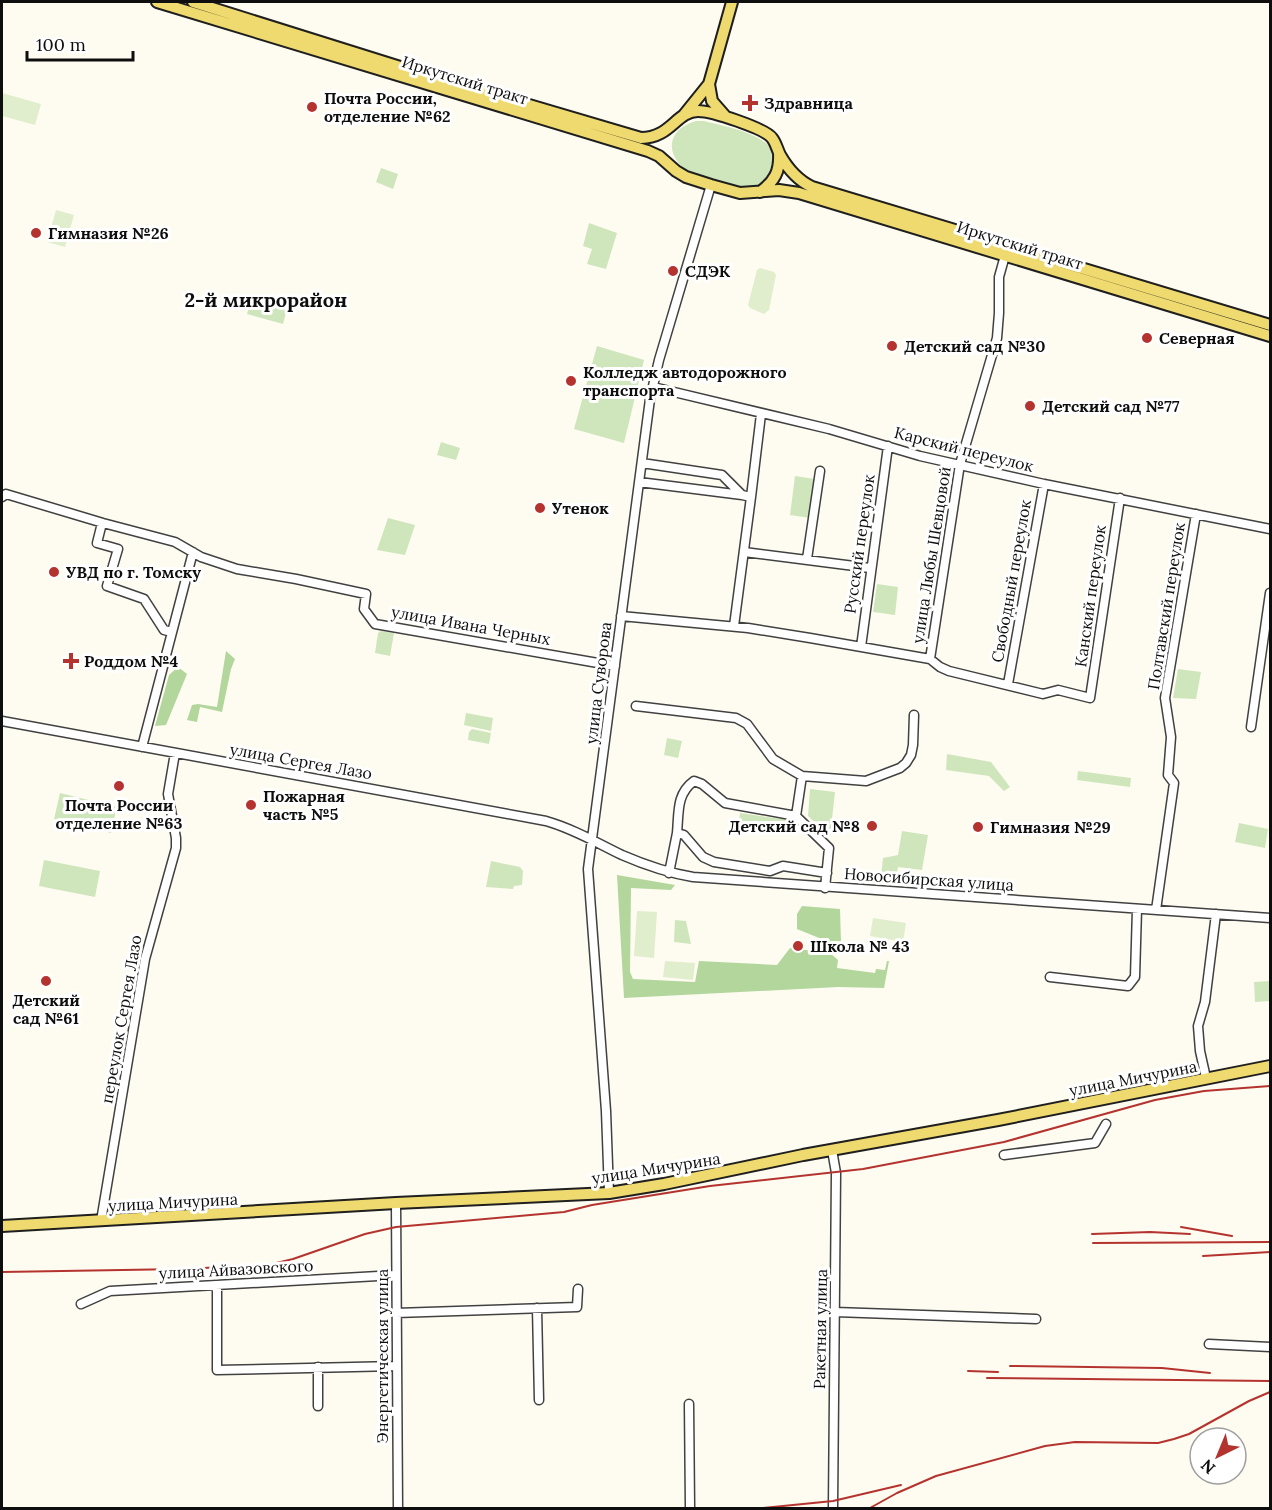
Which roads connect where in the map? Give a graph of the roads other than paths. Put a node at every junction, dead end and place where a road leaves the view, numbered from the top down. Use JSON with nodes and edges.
{"nodes":[{"id":1,"x":157,"y":2,"type":"edge"},
{"id":2,"x":193,"y":2,"type":"edge"},
{"id":3,"x":732,"y":2,"type":"edge"},
{"id":4,"x":709,"y":84,"type":"junction"},
{"id":5,"x":684,"y":115,"type":"junction"},
{"id":6,"x":729,"y":119,"type":"junction"},
{"id":7,"x":779,"y":153,"type":"junction"},
{"id":8,"x":711,"y":185,"type":"junction"},
{"id":9,"x":760,"y":192,"type":"junction"},
{"id":10,"x":1007,"y":251,"type":"junction"},
{"id":11,"x":1270,"y":325,"type":"edge"},
{"id":12,"x":1270,"y":336,"type":"edge"},
{"id":13,"x":653,"y":387,"type":"junction"},
{"id":14,"x":761,"y":414,"type":"junction"},
{"id":15,"x":888,"y":446,"type":"junction"},
{"id":16,"x":642,"y":463,"type":"junction"},
{"id":17,"x":960,"y":464,"type":"junction"},
{"id":18,"x":820,"y":471,"type":"dead end"},
{"id":19,"x":639,"y":482,"type":"junction"},
{"id":20,"x":1044,"y":484,"type":"junction"},
{"id":21,"x":747,"y":496,"type":"junction"},
{"id":22,"x":2,"y":497,"type":"edge"},
{"id":23,"x":1120,"y":498,"type":"junction"},
{"id":24,"x":1196,"y":514,"type":"junction"},
{"id":25,"x":102,"y":523,"type":"junction"},
{"id":26,"x":1270,"y":529,"type":"edge"},
{"id":27,"x":193,"y":552,"type":"junction"},
{"id":28,"x":744,"y":552,"type":"junction"},
{"id":29,"x":807,"y":559,"type":"junction"},
{"id":30,"x":870,"y":568,"type":"junction"},
{"id":31,"x":1270,"y":593,"type":"edge"},
{"id":32,"x":621,"y":616,"type":"junction"},
{"id":33,"x":1268,"y":624,"type":"edge"},
{"id":34,"x":734,"y":626,"type":"junction"},
{"id":35,"x":172,"y":632,"type":"junction"},
{"id":36,"x":861,"y":647,"type":"junction"},
{"id":37,"x":930,"y":659,"type":"junction"},
{"id":38,"x":615,"y":666,"type":"junction"},
{"id":39,"x":1008,"y":684,"type":"junction"},
{"id":40,"x":636,"y":706,"type":"dead end"},
{"id":41,"x":914,"y":715,"type":"dead end"},
{"id":42,"x":2,"y":721,"type":"edge"},
{"id":43,"x":1251,"y":727,"type":"dead end"},
{"id":44,"x":142,"y":747,"type":"junction"},
{"id":45,"x":175,"y":753,"type":"junction"},
{"id":46,"x":802,"y":776,"type":"junction"},
{"id":47,"x":796,"y":816,"type":"junction"},
{"id":48,"x":677,"y":834,"type":"junction"},
{"id":49,"x":592,"y":839,"type":"junction"},
{"id":50,"x":669,"y":873,"type":"junction"},
{"id":51,"x":827,"y":873,"type":"junction"},
{"id":52,"x":825,"y":888,"type":"junction"},
{"id":53,"x":1137,"y":909,"type":"junction"},
{"id":54,"x":1156,"y":910,"type":"junction"},
{"id":55,"x":1215,"y":914,"type":"junction"},
{"id":56,"x":1270,"y":918,"type":"edge"},
{"id":57,"x":1050,"y":977,"type":"dead end"},
{"id":58,"x":1270,"y":1066,"type":"edge"},
{"id":59,"x":1206,"y":1078,"type":"junction"},
{"id":60,"x":1106,"y":1124,"type":"dead end"},
{"id":61,"x":832,"y":1150,"type":"junction"},
{"id":62,"x":1004,"y":1155,"type":"dead end"},
{"id":63,"x":609,"y":1193,"type":"junction"},
{"id":64,"x":396,"y":1203,"type":"junction"},
{"id":65,"x":100,"y":1221,"type":"junction"},
{"id":66,"x":2,"y":1227,"type":"edge"},
{"id":67,"x":396,"y":1275,"type":"junction"},
{"id":68,"x":217,"y":1285,"type":"junction"},
{"id":69,"x":578,"y":1288,"type":"dead end"},
{"id":70,"x":81,"y":1304,"type":"dead end"},
{"id":71,"x":537,"y":1308,"type":"junction"},
{"id":72,"x":835,"y":1312,"type":"junction"},
{"id":73,"x":396,"y":1313,"type":"junction"},
{"id":74,"x":1036,"y":1319,"type":"dead end"},
{"id":75,"x":1209,"y":1344,"type":"dead end"},
{"id":76,"x":1270,"y":1347,"type":"edge"},
{"id":77,"x":397,"y":1366,"type":"junction"},
{"id":78,"x":318,"y":1367,"type":"junction"},
{"id":79,"x":539,"y":1400,"type":"dead end"},
{"id":80,"x":688,"y":1404,"type":"dead end"},
{"id":81,"x":318,"y":1406,"type":"dead end"},
{"id":82,"x":398,"y":1509,"type":"edge"},
{"id":83,"x":690,"y":1509,"type":"edge"},
{"id":84,"x":833,"y":1509,"type":"edge"}],
"edges":[{"from":1,"to":8,"type":"main road","name":"Иркутский тракт"},
{"from":2,"to":5,"type":"main road","name":"Иркутский тракт"},
{"from":3,"to":4,"type":"main road"},
{"from":4,"to":5,"type":"main road"},
{"from":4,"to":6,"type":"main road"},
{"from":5,"to":6,"type":"main road","name":"Иркутский тракт"},
{"from":6,"to":7,"type":"main road","name":"Иркутский тракт"},
{"from":7,"to":9,"type":"main road"},
{"from":7,"to":10,"type":"main road","name":"Иркутский тракт"},
{"from":8,"to":9,"type":"main road","name":"Иркутский тракт"},
{"from":8,"to":13,"type":"street","name":"улица Суворова"},
{"from":9,"to":10,"type":"main road","name":"Иркутский тракт"},
{"from":10,"to":11,"type":"main road","name":"Иркутский тракт"},
{"from":10,"to":12,"type":"main road","name":"Иркутский тракт"},
{"from":10,"to":17,"type":"street","name":"улица Любы Шевцовой"},
{"from":13,"to":14,"type":"street","name":"Карский переулок"},
{"from":13,"to":16,"type":"street","name":"улица Суворова"},
{"from":14,"to":15,"type":"street","name":"Карский переулок"},
{"from":14,"to":21,"type":"street"},
{"from":15,"to":17,"type":"street","name":"Карский переулок"},
{"from":15,"to":30,"type":"street","name":"Русский переулок"},
{"from":16,"to":19,"type":"street","name":"улица Суворова"},
{"from":16,"to":21,"type":"street"},
{"from":17,"to":20,"type":"street","name":"Карский переулок"},
{"from":17,"to":37,"type":"street","name":"улица Любы Шевцовой"},
{"from":18,"to":29,"type":"street"},
{"from":19,"to":21,"type":"street"},
{"from":19,"to":32,"type":"street","name":"улица Суворова"},
{"from":20,"to":23,"type":"street","name":"Карский переулок"},
{"from":20,"to":39,"type":"street","name":"Свободный переулок"},
{"from":21,"to":28,"type":"street"},
{"from":22,"to":25,"type":"street","name":"улица Ивана Черных"},
{"from":23,"to":24,"type":"street","name":"Карский переулок"},
{"from":23,"to":39,"type":"street","name":"Канский переулок"},
{"from":24,"to":26,"type":"street","name":"Карский переулок"},
{"from":24,"to":54,"type":"street","name":"Полтавский переулок"},
{"from":25,"to":27,"type":"street","name":"улица Ивана Черных"},
{"from":25,"to":35,"type":"street"},
{"from":27,"to":35,"type":"street"},
{"from":27,"to":38,"type":"street","name":"улица Ивана Черных"},
{"from":28,"to":29,"type":"street"},
{"from":28,"to":34,"type":"street"},
{"from":29,"to":30,"type":"street"},
{"from":30,"to":36,"type":"street","name":"Русский переулок"},
{"from":31,"to":33,"type":"street"},
{"from":32,"to":34,"type":"street"},
{"from":32,"to":38,"type":"street","name":"улица Суворова"},
{"from":33,"to":43,"type":"street"},
{"from":34,"to":36,"type":"street"},
{"from":35,"to":44,"type":"street"},
{"from":36,"to":37,"type":"street"},
{"from":37,"to":39,"type":"street"},
{"from":38,"to":49,"type":"street","name":"улица Суворова"},
{"from":40,"to":46,"type":"street"},
{"from":41,"to":46,"type":"street"},
{"from":42,"to":44,"type":"street","name":"улица Сергея Лазо"},
{"from":44,"to":45,"type":"street","name":"улица Сергея Лазо"},
{"from":45,"to":49,"type":"street","name":"улица Сергея Лазо"},
{"from":45,"to":65,"type":"street","name":"переулок Сергея Лазо"},
{"from":46,"to":47,"type":"street"},
{"from":47,"to":48,"type":"street"},
{"from":47,"to":51,"type":"street"},
{"from":48,"to":50,"type":"street"},
{"from":48,"to":51,"type":"street"},
{"from":49,"to":50,"type":"street","name":"Новосибирская улица"},
{"from":49,"to":63,"type":"street","name":"улица Суворова"},
{"from":50,"to":52,"type":"street","name":"Новосибирская улица"},
{"from":51,"to":52,"type":"street"},
{"from":52,"to":53,"type":"street","name":"Новосибирская улица"},
{"from":53,"to":54,"type":"street","name":"Новосибирская улица"},
{"from":53,"to":57,"type":"street"},
{"from":54,"to":55,"type":"street","name":"Новосибирская улица"},
{"from":55,"to":56,"type":"street","name":"Новосибирская улица"},
{"from":55,"to":59,"type":"street"},
{"from":58,"to":59,"type":"main road","name":"улица Мичурина"},
{"from":59,"to":61,"type":"main road","name":"улица Мичурина"},
{"from":60,"to":62,"type":"street"},
{"from":61,"to":63,"type":"main road","name":"улица Мичурина"},
{"from":61,"to":72,"type":"street","name":"Ракетная улица"},
{"from":63,"to":64,"type":"main road","name":"улица Мичурина"},
{"from":64,"to":65,"type":"main road","name":"улица Мичурина"},
{"from":64,"to":67,"type":"street","name":"Энергетическая улица"},
{"from":65,"to":66,"type":"main road","name":"улица Мичурина"},
{"from":67,"to":68,"type":"street","name":"улица Айвазовского"},
{"from":67,"to":73,"type":"street","name":"Энергетическая улица"},
{"from":68,"to":70,"type":"street","name":"улица Айвазовского"},
{"from":68,"to":78,"type":"street"},
{"from":69,"to":71,"type":"street"},
{"from":71,"to":73,"type":"street"},
{"from":71,"to":79,"type":"street"},
{"from":72,"to":74,"type":"street"},
{"from":72,"to":84,"type":"street","name":"Ракетная улица"},
{"from":73,"to":77,"type":"street","name":"Энергетическая улица"},
{"from":75,"to":76,"type":"street"},
{"from":77,"to":78,"type":"street"},
{"from":77,"to":82,"type":"street","name":"Энергетическая улица"},
{"from":78,"to":81,"type":"street"},
{"from":80,"to":83,"type":"street"}]}
